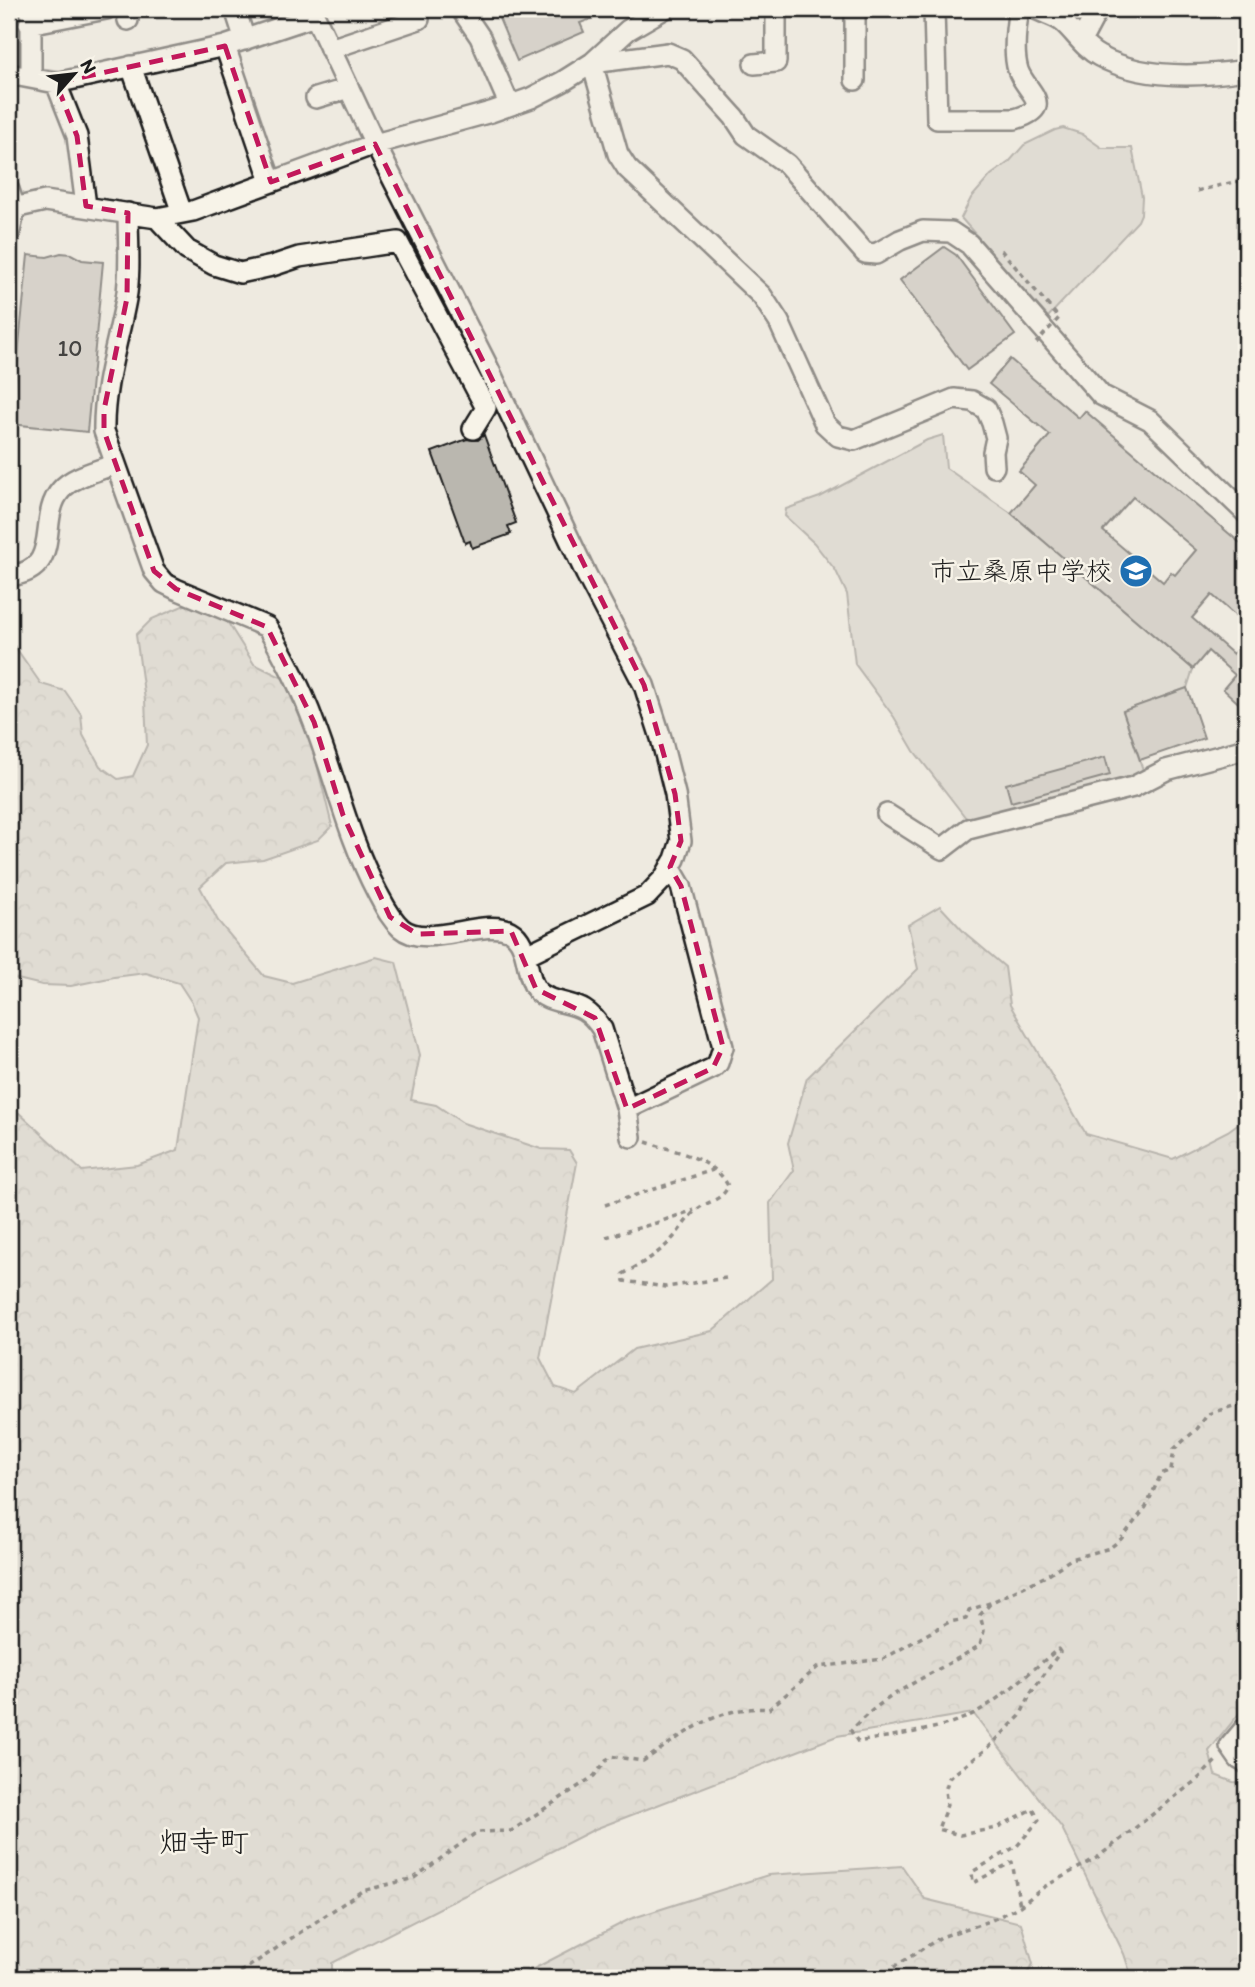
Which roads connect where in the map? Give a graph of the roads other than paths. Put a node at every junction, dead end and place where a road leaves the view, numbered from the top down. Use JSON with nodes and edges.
{"nodes":[{"id":1,"x":106,"y":9,"type":"edge"},
{"id":2,"x":235,"y":9,"type":"edge"},
{"id":3,"x":461,"y":9,"type":"edge"},
{"id":4,"x":664,"y":9,"type":"edge"},
{"id":5,"x":776,"y":9,"type":"edge"},
{"id":6,"x":855,"y":9,"type":"edge"},
{"id":7,"x":934,"y":9,"type":"edge"},
{"id":8,"x":1019,"y":9,"type":"edge"},
{"id":9,"x":1036,"y":9,"type":"edge"},
{"id":10,"x":1098,"y":9,"type":"edge"},
{"id":11,"x":30,"y":16,"type":"edge"},
{"id":12,"x":419,"y":19,"type":"dead end"},
{"id":13,"x":245,"y":40,"type":"junction"},
{"id":14,"x":1081,"y":41,"type":"junction"},
{"id":15,"x":225,"y":46,"type":"junction"},
{"id":16,"x":330,"y":49,"type":"junction"},
{"id":17,"x":592,"y":63,"type":"junction"},
{"id":18,"x":754,"y":64,"type":"dead end"},
{"id":19,"x":131,"y":66,"type":"junction"},
{"id":20,"x":1246,"y":70,"type":"edge"},
{"id":21,"x":9,"y":74,"type":"edge"},
{"id":22,"x":31,"y":77,"type":"junction"},
{"id":23,"x":855,"y":80,"type":"dead end"},
{"id":24,"x":56,"y":83,"type":"junction"},
{"id":25,"x":349,"y":88,"type":"junction"},
{"id":26,"x":316,"y":99,"type":"dead end"},
{"id":27,"x":509,"y":104,"type":"junction"},
{"id":28,"x":375,"y":144,"type":"junction"},
{"id":29,"x":271,"y":182,"type":"junction"},
{"id":30,"x":11,"y":202,"type":"edge"},
{"id":31,"x":86,"y":206,"type":"junction"},
{"id":32,"x":128,"y":213,"type":"junction"},
{"id":33,"x":182,"y":214,"type":"junction"},
{"id":34,"x":157,"y":218,"type":"junction"},
{"id":35,"x":9,"y":236,"type":"edge"},
{"id":36,"x":473,"y":429,"type":"dead end"},
{"id":37,"x":115,"y":464,"type":"junction"},
{"id":38,"x":995,"y":467,"type":"dead end"},
{"id":39,"x":1246,"y":513,"type":"edge"},
{"id":40,"x":9,"y":576,"type":"edge"},
{"id":41,"x":1246,"y":749,"type":"edge"},
{"id":42,"x":887,"y":814,"type":"dead end"},
{"id":43,"x":670,"y":867,"type":"junction"},
{"id":44,"x":526,"y":955,"type":"junction"},
{"id":45,"x":627,"y":1109,"type":"junction"},
{"id":46,"x":631,"y":1137,"type":"road end"},
{"id":47,"x":1246,"y":1727,"type":"edge"},
{"id":48,"x":1246,"y":1763,"type":"edge"}],
"edges":[{"from":1,"to":11,"type":"street"},
{"from":2,"to":13,"type":"street"},
{"from":3,"to":27,"type":"street"},
{"from":4,"to":17,"type":"street"},
{"from":5,"to":18,"type":"street"},
{"from":6,"to":23,"type":"street"},
{"from":7,"to":8,"type":"street"},
{"from":9,"to":14,"type":"street"},
{"from":10,"to":14,"type":"street"},
{"from":11,"to":22,"type":"street"},
{"from":12,"to":16,"type":"street"},
{"from":13,"to":15,"type":"street"},
{"from":13,"to":16,"type":"street"},
{"from":14,"to":20,"type":"street"},
{"from":15,"to":19,"type":"street"},
{"from":15,"to":29,"type":"street"},
{"from":16,"to":25,"type":"street"},
{"from":17,"to":27,"type":"street"},
{"from":17,"to":38,"type":"street"},
{"from":17,"to":39,"type":"street"},
{"from":19,"to":24,"type":"street"},
{"from":19,"to":33,"type":"street"},
{"from":21,"to":22,"type":"street"},
{"from":22,"to":24,"type":"street"},
{"from":24,"to":31,"type":"street"},
{"from":25,"to":26,"type":"street"},
{"from":25,"to":28,"type":"street"},
{"from":27,"to":28,"type":"street"},
{"from":28,"to":29,"type":"street"},
{"from":28,"to":43,"type":"street"},
{"from":29,"to":33,"type":"street"},
{"from":30,"to":31,"type":"street"},
{"from":30,"to":35,"type":"street"},
{"from":31,"to":32,"type":"street"},
{"from":32,"to":34,"type":"street"},
{"from":32,"to":37,"type":"street"},
{"from":33,"to":34,"type":"street"},
{"from":34,"to":36,"type":"street"},
{"from":37,"to":40,"type":"street"},
{"from":37,"to":44,"type":"street"},
{"from":41,"to":42,"type":"street"},
{"from":43,"to":44,"type":"street"},
{"from":43,"to":45,"type":"street"},
{"from":44,"to":45,"type":"street"},
{"from":45,"to":46,"type":"street"},
{"from":47,"to":48,"type":"street"}]}
